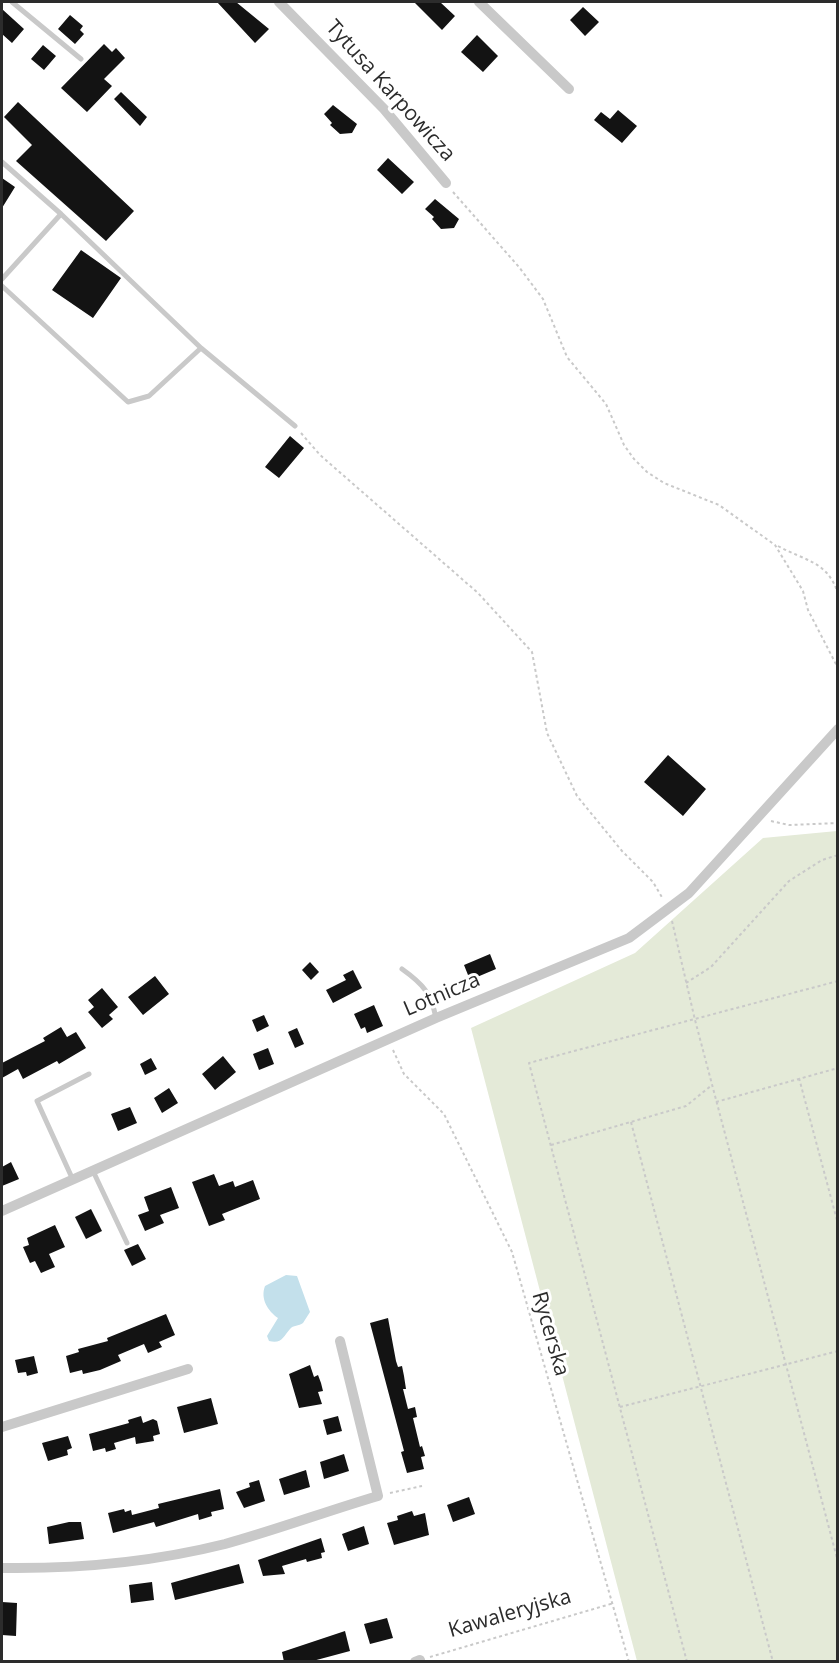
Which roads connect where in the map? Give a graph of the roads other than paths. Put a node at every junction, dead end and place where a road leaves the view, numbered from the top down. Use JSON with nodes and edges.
{"nodes":[{"id":1,"x":12,"y":2,"type":"edge"},
{"id":2,"x":279,"y":2,"type":"edge"},
{"id":3,"x":479,"y":2,"type":"edge"},
{"id":4,"x":81,"y":59,"type":"dead end"},
{"id":5,"x":569,"y":89,"type":"dead end"},
{"id":6,"x":2,"y":162,"type":"edge"},
{"id":7,"x":446,"y":183,"type":"road end"},
{"id":8,"x":61,"y":214,"type":"junction"},
{"id":9,"x":2,"y":279,"type":"edge"},
{"id":10,"x":2,"y":286,"type":"edge"},
{"id":11,"x":201,"y":348,"type":"junction"},
{"id":12,"x":295,"y":426,"type":"road end"},
{"id":13,"x":837,"y":729,"type":"edge"},
{"id":14,"x":402,"y":969,"type":"dead end"},
{"id":15,"x":436,"y":1018,"type":"junction"},
{"id":16,"x":89,"y":1074,"type":"dead end"},
{"id":17,"x":93,"y":1171,"type":"junction"},
{"id":18,"x":73,"y":1180,"type":"junction"},
{"id":19,"x":2,"y":1211,"type":"edge"},
{"id":20,"x":127,"y":1242,"type":"dead end"},
{"id":21,"x":340,"y":1341,"type":"dead end"},
{"id":22,"x":188,"y":1369,"type":"dead end"},
{"id":23,"x":2,"y":1427,"type":"edge"},
{"id":24,"x":2,"y":1568,"type":"edge"}],
"edges":[{"from":1,"to":4,"type":"lane"},
{"from":2,"to":7,"type":"street","name":"Tytusa Karpowicza"},
{"from":3,"to":5,"type":"street"},
{"from":6,"to":8,"type":"lane"},
{"from":8,"to":9,"type":"lane"},
{"from":8,"to":11,"type":"lane"},
{"from":10,"to":11,"type":"lane"},
{"from":11,"to":12,"type":"lane"},
{"from":13,"to":15,"type":"street","name":"Lotnicza"},
{"from":14,"to":15,"type":"lane"},
{"from":15,"to":17,"type":"street","name":"Lotnicza"},
{"from":16,"to":18,"type":"lane"},
{"from":17,"to":18,"type":"street","name":"Lotnicza"},
{"from":17,"to":20,"type":"lane"},
{"from":18,"to":19,"type":"street","name":"Lotnicza"},
{"from":21,"to":24,"type":"street"},
{"from":22,"to":23,"type":"street"}]}
